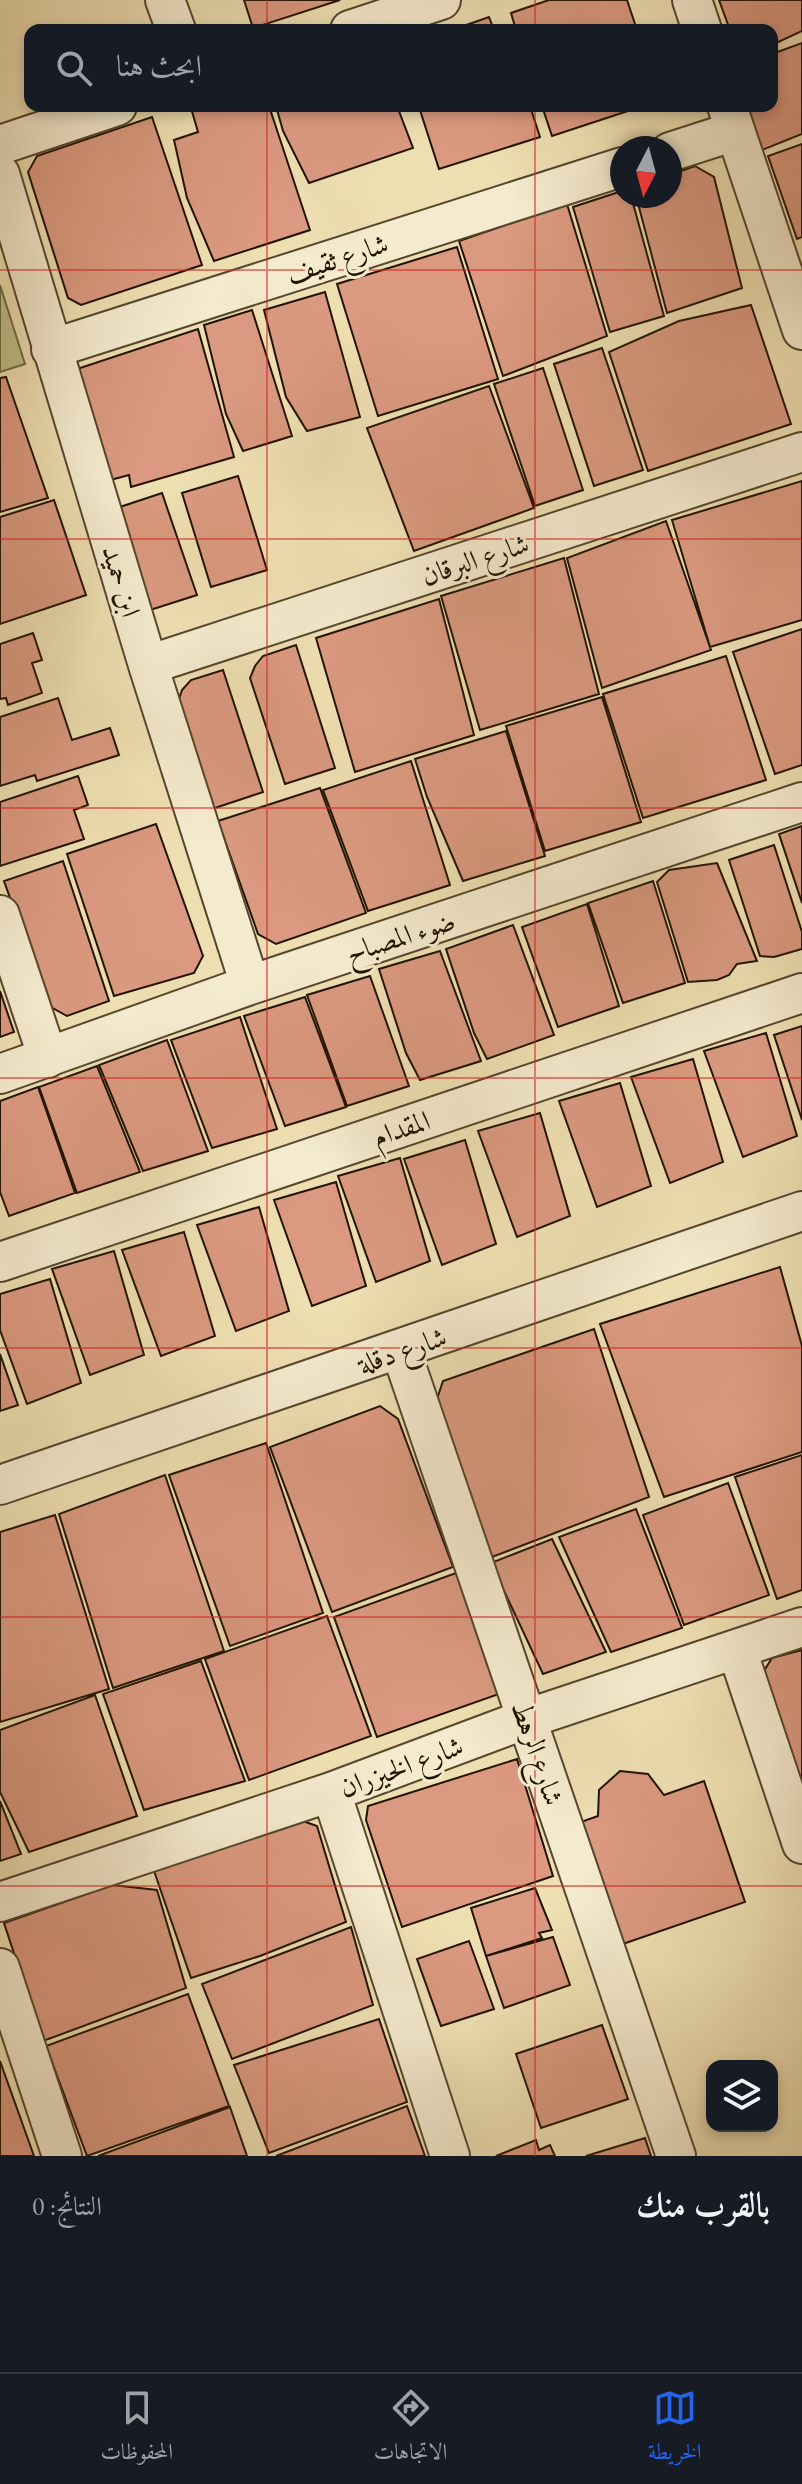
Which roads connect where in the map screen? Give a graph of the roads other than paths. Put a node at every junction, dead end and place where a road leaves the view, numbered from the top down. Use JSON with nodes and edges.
{"nodes":[{"id":1,"x":165,"y":0,"type":"edge"},
{"id":2,"x":441,"y":0,"type":"edge"},
{"id":3,"x":692,"y":0,"type":"edge"},
{"id":4,"x":174,"y":24,"type":"edge"},
{"id":5,"x":368,"y":24,"type":"edge"},
{"id":6,"x":700,"y":24,"type":"edge"},
{"id":7,"x":99,"y":112,"type":"edge"},
{"id":8,"x":731,"y":119,"type":"edge"},
{"id":9,"x":0,"y":145,"type":"edge"},
{"id":10,"x":682,"y":146,"type":"edge"},
{"id":11,"x":610,"y":171,"type":"edge"},
{"id":12,"x":0,"y":174,"type":"edge"},
{"id":13,"x":802,"y":330,"type":"edge"},
{"id":14,"x":51,"y":349,"type":"junction"},
{"id":15,"x":802,"y":452,"type":"edge"},
{"id":16,"x":148,"y":665,"type":"junction"},
{"id":17,"x":802,"y":802,"type":"edge"},
{"id":18,"x":0,"y":915,"type":"edge"},
{"id":19,"x":250,"y":985,"type":"junction"},
{"id":20,"x":802,"y":993,"type":"edge"},
{"id":21,"x":48,"y":1058,"type":"junction"},
{"id":22,"x":0,"y":1074,"type":"edge"},
{"id":23,"x":802,"y":1211,"type":"edge"},
{"id":24,"x":0,"y":1262,"type":"edge"},
{"id":25,"x":401,"y":1351,"type":"junction"},
{"id":26,"x":0,"y":1485,"type":"edge"},
{"id":27,"x":802,"y":1627,"type":"edge"},
{"id":28,"x":737,"y":1650,"type":"junction"},
{"id":29,"x":526,"y":1719,"type":"junction"},
{"id":30,"x":331,"y":1792,"type":"junction"},
{"id":31,"x":802,"y":1844,"type":"edge"},
{"id":32,"x":0,"y":1902,"type":"edge"},
{"id":33,"x":0,"y":1968,"type":"edge"},
{"id":34,"x":62,"y":2156,"type":"edge"},
{"id":35,"x":450,"y":2156,"type":"edge"},
{"id":36,"x":676,"y":2156,"type":"edge"}],
"edges":[{"from":1,"to":4,"type":"street"},
{"from":2,"to":5,"type":"street"},
{"from":3,"to":6,"type":"street"},
{"from":7,"to":9,"type":"street"},
{"from":8,"to":10,"type":"street"},
{"from":8,"to":13,"type":"street"},
{"from":11,"to":14,"type":"street","name":"شارع ثقيف"},
{"from":12,"to":14,"type":"street","name":"ابن حميد"},
{"from":14,"to":16,"type":"street","name":"ابن حميد"},
{"from":15,"to":16,"type":"street","name":"شارع البرقان"},
{"from":16,"to":19,"type":"street","name":"ابن حميد"},
{"from":17,"to":19,"type":"street","name":"ضوء المصباح"},
{"from":18,"to":21,"type":"street"},
{"from":19,"to":21,"type":"street","name":"ضوء المصباح"},
{"from":20,"to":24,"type":"street","name":"المقدام"},
{"from":21,"to":22,"type":"street","name":"ضوء المصباح"},
{"from":23,"to":25,"type":"street","name":"شارع دقلة"},
{"from":25,"to":26,"type":"street","name":"شارع دقلة"},
{"from":25,"to":29,"type":"street","name":"شارع الرهط"},
{"from":27,"to":28,"type":"street","name":"شارع الخيزران"},
{"from":28,"to":29,"type":"street","name":"شارع الخيزران"},
{"from":28,"to":31,"type":"street"},
{"from":29,"to":30,"type":"street","name":"شارع الخيزران"},
{"from":29,"to":36,"type":"street","name":"شارع الرهط"},
{"from":30,"to":32,"type":"street","name":"شارع الخيزران"},
{"from":30,"to":35,"type":"street"},
{"from":33,"to":34,"type":"street"}]}
